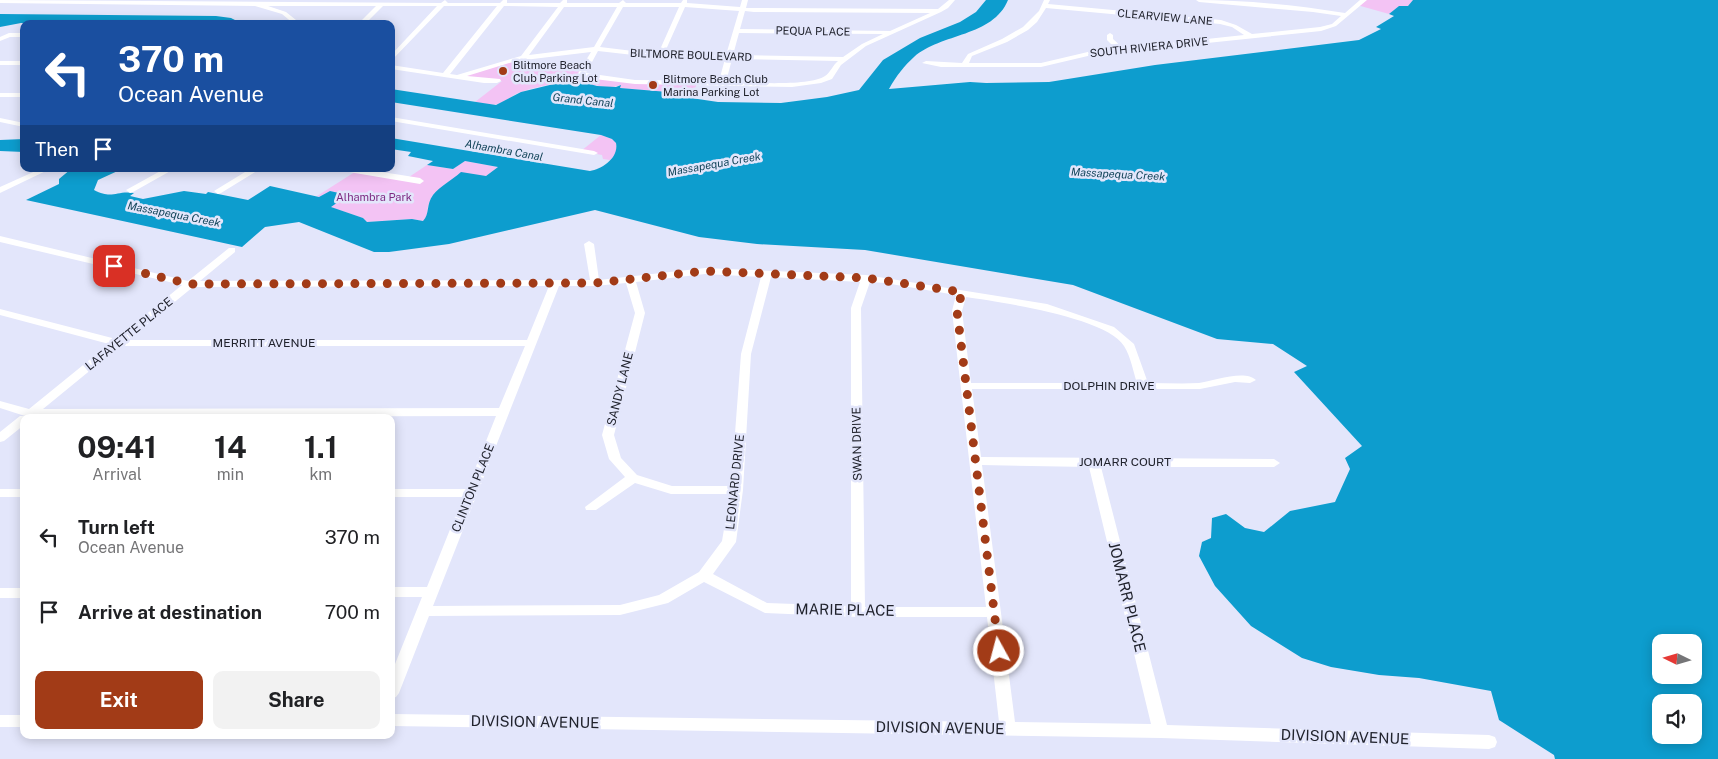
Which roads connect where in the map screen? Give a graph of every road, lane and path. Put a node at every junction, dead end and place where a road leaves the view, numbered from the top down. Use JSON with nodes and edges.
{"nodes":[{"id":1,"x":745,"y":0,"type":"edge"},
{"id":2,"x":952,"y":0,"type":"edge"},
{"id":3,"x":1199,"y":0,"type":"edge"},
{"id":4,"x":1364,"y":0,"type":"edge"},
{"id":5,"x":0,"y":1,"type":"edge"},
{"id":6,"x":181,"y":1,"type":"edge"},
{"id":7,"x":384,"y":2,"type":"edge"},
{"id":8,"x":444,"y":2,"type":"edge"},
{"id":9,"x":504,"y":2,"type":"edge"},
{"id":10,"x":564,"y":2,"type":"edge"},
{"id":11,"x":623,"y":3,"type":"edge"},
{"id":12,"x":684,"y":3,"type":"edge"},
{"id":13,"x":1046,"y":3,"type":"edge"},
{"id":14,"x":255,"y":4,"type":"junction"},
{"id":15,"x":294,"y":4,"type":"junction"},
{"id":16,"x":742,"y":9,"type":"junction"},
{"id":17,"x":280,"y":11,"type":"junction"},
{"id":18,"x":939,"y":11,"type":"junction"},
{"id":19,"x":1346,"y":15,"type":"junction"},
{"id":20,"x":292,"y":20,"type":"edge"},
{"id":21,"x":365,"y":20,"type":"edge"},
{"id":22,"x":736,"y":31,"type":"junction"},
{"id":23,"x":890,"y":32,"type":"junction"},
{"id":24,"x":20,"y":34,"type":"edge"},
{"id":25,"x":1110,"y":35,"type":"dead end"},
{"id":26,"x":1252,"y":36,"type":"junction"},
{"id":27,"x":0,"y":39,"type":"edge"},
{"id":28,"x":595,"y":49,"type":"junction"},
{"id":29,"x":1121,"y":50,"type":"junction"},
{"id":30,"x":395,"y":55,"type":"edge"},
{"id":31,"x":660,"y":56,"type":"junction"},
{"id":32,"x":523,"y":58,"type":"junction"},
{"id":33,"x":729,"y":58,"type":"junction"},
{"id":34,"x":844,"y":59,"type":"junction"},
{"id":35,"x":0,"y":63,"type":"edge"},
{"id":36,"x":20,"y":63,"type":"edge"},
{"id":37,"x":926,"y":63,"type":"dead end"},
{"id":38,"x":966,"y":65,"type":"junction"},
{"id":39,"x":395,"y":69,"type":"edge"},
{"id":40,"x":445,"y":75,"type":"junction"},
{"id":41,"x":457,"y":77,"type":"junction"},
{"id":42,"x":497,"y":81,"type":"dead end"},
{"id":43,"x":722,"y":84,"type":"junction"},
{"id":44,"x":0,"y":95,"type":"edge"},
{"id":45,"x":20,"y":95,"type":"edge"},
{"id":46,"x":0,"y":120,"type":"edge"},
{"id":47,"x":395,"y":120,"type":"edge"},
{"id":48,"x":20,"y":123,"type":"edge"},
{"id":49,"x":594,"y":153,"type":"dead end"},
{"id":50,"x":39,"y":172,"type":"edge"},
{"id":51,"x":164,"y":172,"type":"edge"},
{"id":52,"x":251,"y":172,"type":"edge"},
{"id":53,"x":365,"y":172,"type":"edge"},
{"id":54,"x":420,"y":182,"type":"dead end"},
{"id":55,"x":0,"y":190,"type":"edge"},
{"id":56,"x":130,"y":190,"type":"dead end"},
{"id":57,"x":218,"y":191,"type":"dead end"},
{"id":58,"x":0,"y":239,"type":"edge"},
{"id":59,"x":589,"y":244,"type":"dead end"},
{"id":60,"x":232,"y":250,"type":"dead end"},
{"id":61,"x":767,"y":274,"type":"junction"},
{"id":62,"x":866,"y":278,"type":"junction"},
{"id":63,"x":630,"y":279,"type":"junction"},
{"id":64,"x":595,"y":283,"type":"junction"},
{"id":65,"x":190,"y":284,"type":"junction"},
{"id":66,"x":555,"y":284,"type":"junction"},
{"id":67,"x":962,"y":292,"type":"junction"},
{"id":68,"x":0,"y":312,"type":"edge"},
{"id":69,"x":118,"y":343,"type":"junction"},
{"id":70,"x":531,"y":343,"type":"junction"},
{"id":71,"x":1250,"y":380,"type":"dead end"},
{"id":72,"x":967,"y":386,"type":"junction"},
{"id":73,"x":1144,"y":386,"type":"junction"},
{"id":74,"x":0,"y":404,"type":"edge"},
{"id":75,"x":504,"y":412,"type":"junction"},
{"id":76,"x":22,"y":414,"type":"edge"},
{"id":77,"x":29,"y":414,"type":"edge"},
{"id":78,"x":266,"y":414,"type":"edge"},
{"id":79,"x":20,"y":422,"type":"edge"},
{"id":80,"x":0,"y":438,"type":"edge"},
{"id":81,"x":976,"y":460,"type":"junction"},
{"id":82,"x":1094,"y":462,"type":"junction"},
{"id":83,"x":1274,"y":463,"type":"dead end"},
{"id":84,"x":633,"y":478,"type":"junction"},
{"id":85,"x":737,"y":490,"type":"junction"},
{"id":86,"x":0,"y":493,"type":"edge"},
{"id":87,"x":20,"y":493,"type":"edge"},
{"id":88,"x":395,"y":493,"type":"edge"},
{"id":89,"x":471,"y":493,"type":"junction"},
{"id":90,"x":591,"y":507,"type":"dead end"},
{"id":91,"x":704,"y":576,"type":"junction"},
{"id":92,"x":395,"y":592,"type":"edge"},
{"id":93,"x":431,"y":592,"type":"junction"},
{"id":94,"x":0,"y":593,"type":"edge"},
{"id":95,"x":20,"y":593,"type":"edge"},
{"id":96,"x":424,"y":611,"type":"junction"},
{"id":97,"x":858,"y":612,"type":"junction"},
{"id":98,"x":994,"y":612,"type":"junction"},
{"id":99,"x":395,"y":683,"type":"edge"},
{"id":100,"x":395,"y":720,"type":"edge"},
{"id":101,"x":0,"y":721,"type":"edge"},
{"id":102,"x":20,"y":721,"type":"edge"},
{"id":103,"x":1008,"y":729,"type":"junction"},
{"id":104,"x":1160,"y":731,"type":"junction"},
{"id":105,"x":1489,"y":742,"type":"dead end"}],
"edges":[{"from":1,"to":16,"type":"street"},
{"from":2,"to":18,"type":"street"},
{"from":3,"to":19,"type":"street"},
{"from":4,"to":19,"type":"street","name":"SOUTH RIVIERA DRIVE"},
{"from":5,"to":6,"type":"street"},
{"from":6,"to":14,"type":"street"},
{"from":7,"to":8,"type":"street"},
{"from":7,"to":15,"type":"street"},
{"from":7,"to":21,"type":"street"},
{"from":8,"to":9,"type":"street"},
{"from":8,"to":30,"type":"street"},
{"from":9,"to":10,"type":"street"},
{"from":9,"to":40,"type":"street"},
{"from":10,"to":11,"type":"street"},
{"from":10,"to":32,"type":"street"},
{"from":11,"to":12,"type":"street"},
{"from":11,"to":28,"type":"street"},
{"from":12,"to":16,"type":"street"},
{"from":12,"to":31,"type":"street"},
{"from":13,"to":26,"type":"street","name":"CLEARVIEW LANE"},
{"from":13,"to":38,"type":"street"},
{"from":14,"to":15,"type":"street"},
{"from":14,"to":17,"type":"street"},
{"from":15,"to":17,"type":"street"},
{"from":16,"to":18,"type":"street"},
{"from":16,"to":22,"type":"street"},
{"from":17,"to":20,"type":"street"},
{"from":18,"to":23,"type":"street"},
{"from":19,"to":26,"type":"street","name":"SOUTH RIVIERA DRIVE"},
{"from":22,"to":23,"type":"street","name":"PEQUA PLACE"},
{"from":22,"to":33,"type":"street"},
{"from":23,"to":34,"type":"street"},
{"from":24,"to":27,"type":"street"},
{"from":25,"to":29,"type":"street"},
{"from":26,"to":29,"type":"street","name":"SOUTH RIVIERA DRIVE"},
{"from":28,"to":31,"type":"street","name":"BILTMORE BOULEVARD"},
{"from":28,"to":32,"type":"street","name":"BILTMORE BOULEVARD"},
{"from":28,"to":43,"type":"street"},
{"from":29,"to":38,"type":"street","name":"SOUTH RIVIERA DRIVE"},
{"from":31,"to":33,"type":"street","name":"BILTMORE BOULEVARD"},
{"from":32,"to":41,"type":"street","name":"BILTMORE BOULEVARD"},
{"from":33,"to":34,"type":"street","name":"BILTMORE BOULEVARD"},
{"from":33,"to":43,"type":"street"},
{"from":34,"to":43,"type":"street"},
{"from":35,"to":36,"type":"street"},
{"from":37,"to":38,"type":"street","name":"SOUTH RIVIERA DRIVE"},
{"from":39,"to":40,"type":"street","name":"BILTMORE BOULEVARD"},
{"from":40,"to":41,"type":"street","name":"BILTMORE BOULEVARD"},
{"from":41,"to":42,"type":"street"},
{"from":44,"to":45,"type":"street"},
{"from":46,"to":48,"type":"street"},
{"from":47,"to":49,"type":"street"},
{"from":50,"to":55,"type":"street"},
{"from":51,"to":56,"type":"street"},
{"from":52,"to":57,"type":"street"},
{"from":53,"to":54,"type":"street"},
{"from":58,"to":65,"type":"street"},
{"from":59,"to":64,"type":"street"},
{"from":60,"to":65,"type":"street","name":"LAFAYETTE PLACE"},
{"from":61,"to":62,"type":"street"},
{"from":61,"to":63,"type":"street"},
{"from":61,"to":85,"type":"street","name":"LEONARD DRIVE"},
{"from":62,"to":67,"type":"street"},
{"from":62,"to":97,"type":"street","name":"SWAN DRIVE"},
{"from":63,"to":64,"type":"street"},
{"from":63,"to":84,"type":"street","name":"SANDY LANE"},
{"from":64,"to":66,"type":"street"},
{"from":65,"to":66,"type":"street"},
{"from":65,"to":69,"type":"street","name":"LAFAYETTE PLACE"},
{"from":66,"to":70,"type":"street","name":"CLINTON PLACE"},
{"from":67,"to":72,"type":"street"},
{"from":67,"to":73,"type":"street"},
{"from":68,"to":69,"type":"street","name":"MERRITT AVENUE"},
{"from":69,"to":70,"type":"street","name":"MERRITT AVENUE"},
{"from":69,"to":77,"type":"street","name":"LAFAYETTE PLACE"},
{"from":70,"to":75,"type":"street","name":"CLINTON PLACE"},
{"from":71,"to":73,"type":"street","name":"DOLPHIN DRIVE"},
{"from":72,"to":73,"type":"street","name":"DOLPHIN DRIVE"},
{"from":72,"to":81,"type":"street"},
{"from":74,"to":76,"type":"street"},
{"from":75,"to":78,"type":"street"},
{"from":75,"to":89,"type":"street","name":"CLINTON PLACE"},
{"from":79,"to":80,"type":"street","name":"LAFAYETTE PLACE"},
{"from":81,"to":82,"type":"street","name":"JOMARR COURT"},
{"from":81,"to":98,"type":"street"},
{"from":82,"to":83,"type":"street","name":"JOMARR COURT"},
{"from":82,"to":104,"type":"street","name":"JOMARR PLACE"},
{"from":84,"to":85,"type":"street","name":"SANDY LANE"},
{"from":84,"to":90,"type":"street"},
{"from":85,"to":91,"type":"street","name":"LEONARD DRIVE"},
{"from":86,"to":87,"type":"street"},
{"from":88,"to":89,"type":"street"},
{"from":89,"to":93,"type":"street","name":"CLINTON PLACE"},
{"from":91,"to":96,"type":"street","name":"LEONARD DRIVE"},
{"from":91,"to":97,"type":"street","name":"MARIE PLACE"},
{"from":92,"to":93,"type":"street"},
{"from":93,"to":96,"type":"street","name":"CLINTON PLACE"},
{"from":94,"to":95,"type":"street"},
{"from":96,"to":99,"type":"street","name":"CLINTON PLACE"},
{"from":97,"to":98,"type":"street","name":"MARIE PLACE"},
{"from":98,"to":103,"type":"street"},
{"from":100,"to":103,"type":"street","name":"DIVISION AVENUE"},
{"from":101,"to":102,"type":"street"},
{"from":103,"to":104,"type":"street","name":"DIVISION AVENUE"},
{"from":104,"to":105,"type":"street","name":"DIVISION AVENUE"}]}
